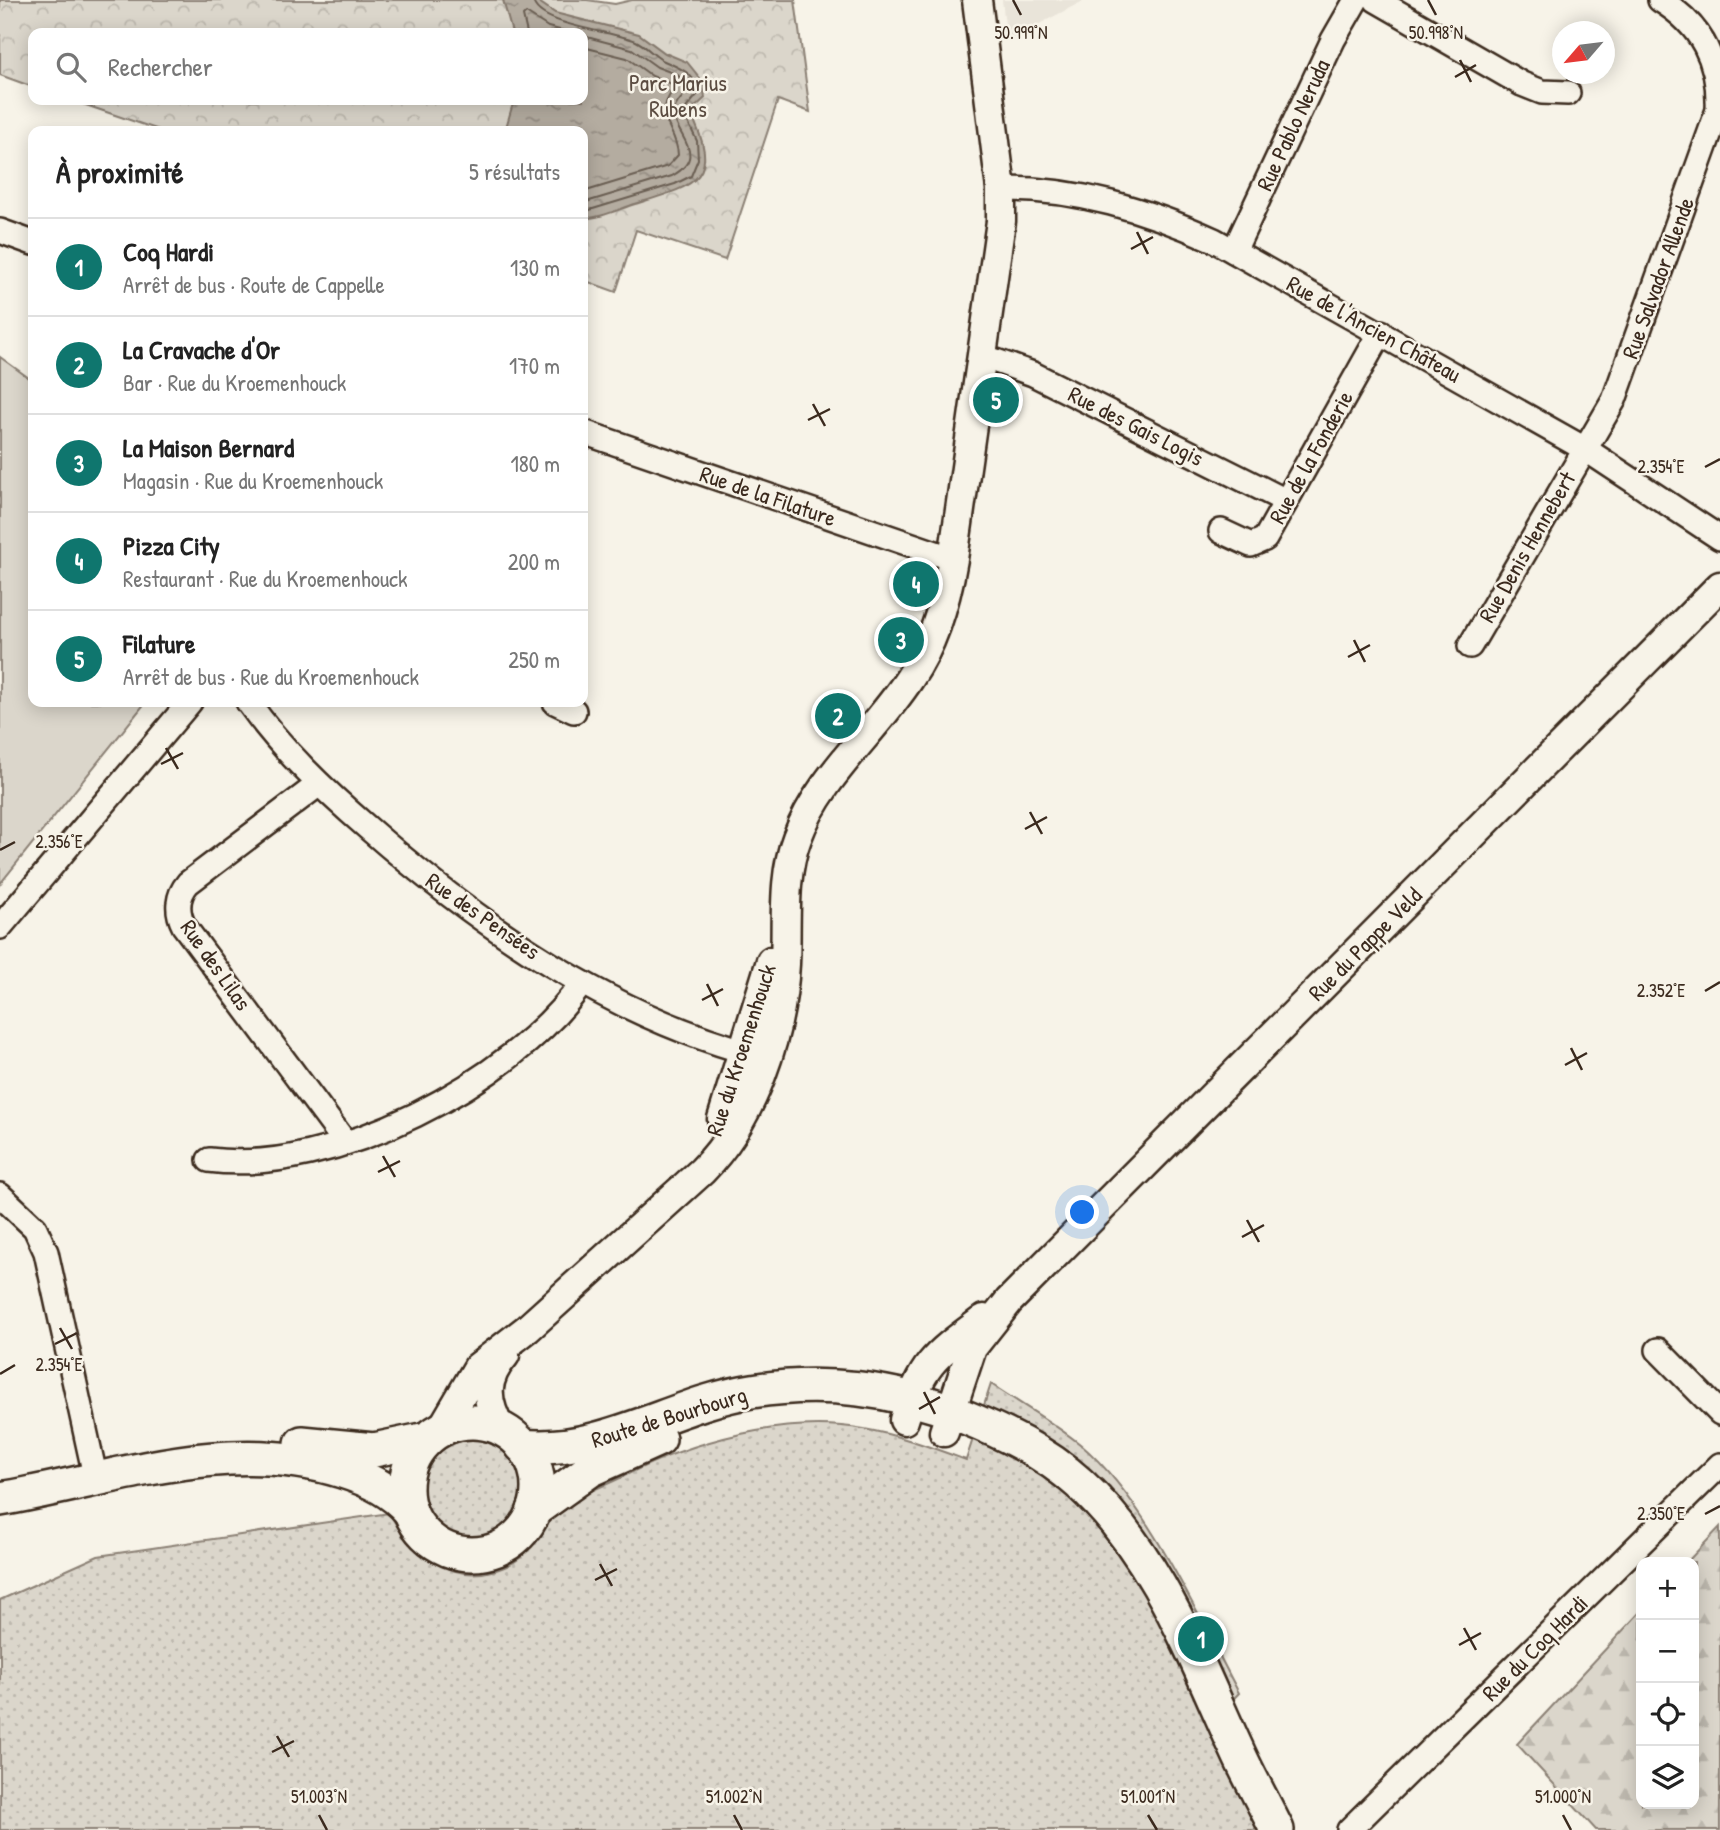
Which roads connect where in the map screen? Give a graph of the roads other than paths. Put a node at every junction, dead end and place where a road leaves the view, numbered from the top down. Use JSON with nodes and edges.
{"nodes":[{"id":1,"x":977,"y":0,"type":"edge"},
{"id":2,"x":1356,"y":0,"type":"edge"},
{"id":3,"x":1376,"y":0,"type":"edge"},
{"id":4,"x":1660,"y":0,"type":"edge"},
{"id":5,"x":1567,"y":93,"type":"dead end"},
{"id":6,"x":1001,"y":189,"type":"junction"},
{"id":7,"x":0,"y":231,"type":"edge"},
{"id":8,"x":28,"y":241,"type":"edge"},
{"id":9,"x":1234,"y":251,"type":"junction"},
{"id":10,"x":1381,"y":332,"type":"junction"},
{"id":11,"x":982,"y":356,"type":"junction"},
{"id":12,"x":588,"y":434,"type":"edge"},
{"id":13,"x":1585,"y":449,"type":"junction"},
{"id":14,"x":1286,"y":501,"type":"junction"},
{"id":15,"x":1221,"y":531,"type":"dead end"},
{"id":16,"x":1720,"y":538,"type":"edge"},
{"id":17,"x":953,"y":559,"type":"junction"},
{"id":18,"x":1720,"y":586,"type":"edge"},
{"id":19,"x":1470,"y":646,"type":"dead end"},
{"id":20,"x":186,"y":707,"type":"edge"},
{"id":21,"x":252,"y":707,"type":"edge"},
{"id":22,"x":319,"y":784,"type":"junction"},
{"id":23,"x":0,"y":927,"type":"edge"},
{"id":24,"x":582,"y":983,"type":"junction"},
{"id":25,"x":756,"y":1055,"type":"junction"},
{"id":26,"x":345,"y":1142,"type":"junction"},
{"id":27,"x":209,"y":1160,"type":"dead end"},
{"id":28,"x":0,"y":1195,"type":"edge"},
{"id":29,"x":1009,"y":1301,"type":"junction"},
{"id":30,"x":527,"y":1329,"type":"junction"},
{"id":31,"x":1658,"y":1350,"type":"dead end"},
{"id":32,"x":908,"y":1409,"type":"junction"},
{"id":33,"x":1720,"y":1413,"type":"edge"},
{"id":34,"x":947,"y":1422,"type":"junction"},
{"id":35,"x":434,"y":1435,"type":"junction"},
{"id":36,"x":511,"y":1438,"type":"junction"},
{"id":37,"x":166,"y":1465,"type":"junction"},
{"id":38,"x":1720,"y":1465,"type":"edge"},
{"id":39,"x":96,"y":1480,"type":"junction"},
{"id":40,"x":0,"y":1499,"type":"edge"},
{"id":41,"x":534,"y":1510,"type":"junction"},
{"id":42,"x":410,"y":1511,"type":"junction"},
{"id":43,"x":1277,"y":1830,"type":"edge"},
{"id":44,"x":1349,"y":1830,"type":"edge"}],
"edges":[{"from":1,"to":6,"type":"street","name":"Rue du Kroemenhouck"},
{"from":2,"to":9,"type":"street","name":"Rue Pablo Neruda"},
{"from":3,"to":5,"type":"street"},
{"from":4,"to":13,"type":"street","name":"Rue Salvador Allende"},
{"from":6,"to":9,"type":"street","name":"Rue de l'Ancien Château"},
{"from":6,"to":11,"type":"street","name":"Rue du Kroemenhouck"},
{"from":7,"to":8,"type":"street"},
{"from":9,"to":10,"type":"street","name":"Rue de l'Ancien Château"},
{"from":10,"to":13,"type":"street","name":"Rue de l'Ancien Château"},
{"from":10,"to":14,"type":"street","name":"Rue de la Fonderie"},
{"from":11,"to":14,"type":"street","name":"Rue des Gais Logis"},
{"from":11,"to":17,"type":"street","name":"Rue du Kroemenhouck"},
{"from":12,"to":17,"type":"street","name":"Rue de la Filature"},
{"from":13,"to":16,"type":"street","name":"Rue de l'Ancien Château"},
{"from":13,"to":19,"type":"street","name":"Rue Denis Hennebert"},
{"from":14,"to":15,"type":"street","name":"Rue de la Fonderie"},
{"from":17,"to":25,"type":"street","name":"Rue du Kroemenhouck"},
{"from":18,"to":29,"type":"street","name":"Rue du Pappe Veld"},
{"from":20,"to":23,"type":"street"},
{"from":21,"to":22,"type":"street","name":"Rue des Pensées"},
{"from":22,"to":24,"type":"street","name":"Rue des Pensées"},
{"from":22,"to":26,"type":"street","name":"Rue des Lilas"},
{"from":24,"to":25,"type":"street","name":"Rue des Pensées"},
{"from":24,"to":26,"type":"street"},
{"from":25,"to":30,"type":"street","name":"Rue du Kroemenhouck"},
{"from":26,"to":27,"type":"street"},
{"from":28,"to":39,"type":"street"},
{"from":29,"to":32,"type":"street","name":"Rue du Pappe Veld"},
{"from":29,"to":34,"type":"street","name":"Rue du Pappe Veld"},
{"from":30,"to":35,"type":"street","name":"Rue du Kroemenhouck"},
{"from":30,"to":36,"type":"street","name":"Rue du Kroemenhouck"},
{"from":31,"to":33,"type":"street"},
{"from":32,"to":34,"type":"main road","name":"Route de Bourbourg"},
{"from":32,"to":36,"type":"main road","name":"Route de Bourbourg"},
{"from":32,"to":41,"type":"main road","name":"Route de Bourbourg"},
{"from":34,"to":43,"type":"main road","name":"Route de Bourbourg"},
{"from":35,"to":36,"type":"main road"},
{"from":35,"to":37,"type":"main road"},
{"from":35,"to":42,"type":"main road"},
{"from":36,"to":41,"type":"main road"},
{"from":37,"to":39,"type":"main road"},
{"from":37,"to":42,"type":"main road"},
{"from":38,"to":44,"type":"street","name":"Rue du Coq Hardi"},
{"from":39,"to":40,"type":"main road"},
{"from":41,"to":42,"type":"main road"}]}
